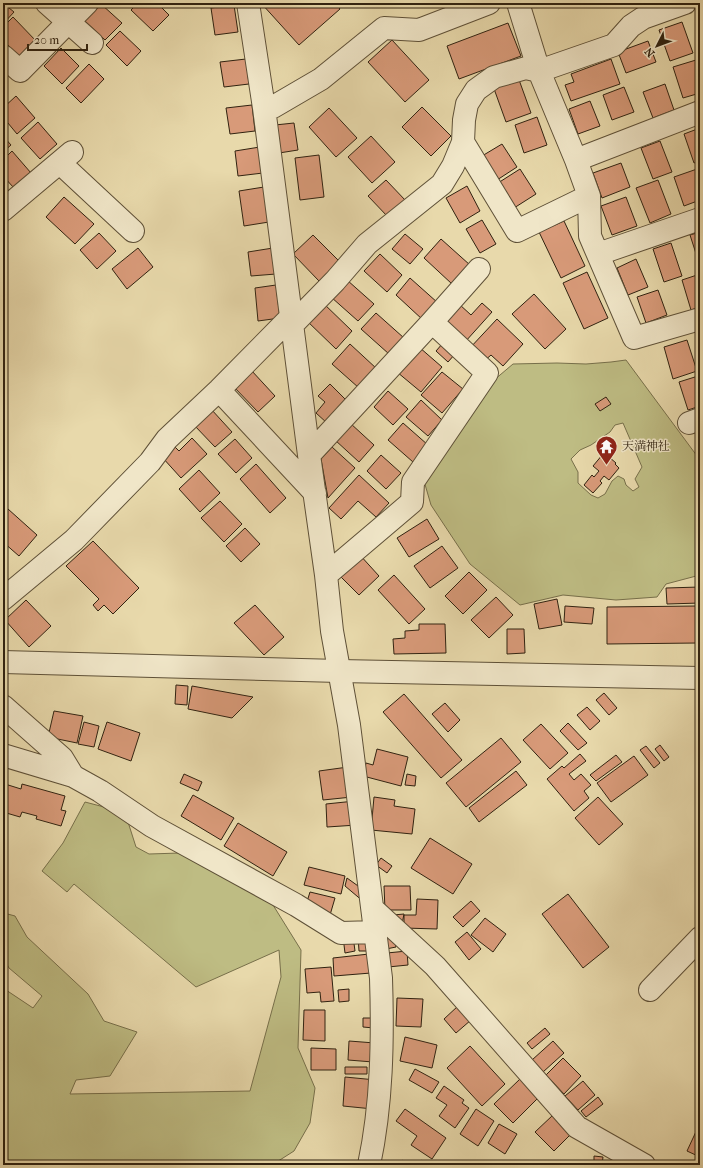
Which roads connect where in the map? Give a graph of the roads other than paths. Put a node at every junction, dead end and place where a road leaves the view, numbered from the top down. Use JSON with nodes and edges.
{"nodes":[{"id":1,"x":47,"y":3,"type":"edge"},
{"id":2,"x":87,"y":3,"type":"edge"},
{"id":3,"x":248,"y":3,"type":"edge"},
{"id":4,"x":489,"y":3,"type":"edge"},
{"id":5,"x":518,"y":3,"type":"edge"},
{"id":6,"x":685,"y":3,"type":"edge"},
{"id":7,"x":700,"y":10,"type":"edge"},
{"id":8,"x":68,"y":22,"type":"junction"},
{"id":9,"x":92,"y":43,"type":"dead end"},
{"id":10,"x":3,"y":56,"type":"edge"},
{"id":11,"x":539,"y":71,"type":"junction"},
{"id":12,"x":264,"y":108,"type":"junction"},
{"id":13,"x":700,"y":112,"type":"edge"},
{"id":14,"x":462,"y":142,"type":"junction"},
{"id":15,"x":576,"y":160,"type":"junction"},
{"id":16,"x":589,"y":196,"type":"junction"},
{"id":17,"x":3,"y":210,"type":"edge"},
{"id":18,"x":700,"y":218,"type":"edge"},
{"id":19,"x":133,"y":231,"type":"dead end"},
{"id":20,"x":598,"y":254,"type":"junction"},
{"id":21,"x":479,"y":270,"type":"dead end"},
{"id":22,"x":700,"y":319,"type":"edge"},
{"id":23,"x":291,"y":321,"type":"junction"},
{"id":24,"x":432,"y":322,"type":"junction"},
{"id":25,"x":219,"y":390,"type":"junction"},
{"id":26,"x":309,"y":455,"type":"junction"},
{"id":27,"x":316,"y":493,"type":"junction"},
{"id":28,"x":326,"y":575,"type":"junction"},
{"id":29,"x":3,"y":599,"type":"edge"},
{"id":30,"x":3,"y":662,"type":"edge"},
{"id":31,"x":339,"y":671,"type":"junction"},
{"id":32,"x":700,"y":678,"type":"edge"},
{"id":33,"x":3,"y":706,"type":"edge"},
{"id":34,"x":3,"y":755,"type":"edge"},
{"id":35,"x":73,"y":776,"type":"junction"},
{"id":36,"x":373,"y":909,"type":"junction"},
{"id":37,"x":376,"y":932,"type":"junction"},
{"id":38,"x":700,"y":938,"type":"edge"},
{"id":39,"x":650,"y":990,"type":"dead end"},
{"id":40,"x":369,"y":1165,"type":"edge"},
{"id":41,"x":644,"y":1165,"type":"edge"}],
"edges":[{"from":1,"to":8,"type":"street"},
{"from":2,"to":8,"type":"street"},
{"from":3,"to":12,"type":"street"},
{"from":4,"to":12,"type":"street"},
{"from":5,"to":11,"type":"street"},
{"from":6,"to":7,"type":"street"},
{"from":6,"to":11,"type":"street"},
{"from":8,"to":9,"type":"street"},
{"from":8,"to":10,"type":"street"},
{"from":11,"to":14,"type":"street"},
{"from":11,"to":15,"type":"street"},
{"from":12,"to":23,"type":"street"},
{"from":13,"to":15,"type":"street"},
{"from":14,"to":16,"type":"street"},
{"from":14,"to":23,"type":"street"},
{"from":15,"to":16,"type":"street"},
{"from":16,"to":20,"type":"street"},
{"from":17,"to":19,"type":"street"},
{"from":18,"to":20,"type":"street"},
{"from":20,"to":22,"type":"street"},
{"from":21,"to":24,"type":"street"},
{"from":23,"to":25,"type":"street"},
{"from":23,"to":26,"type":"street"},
{"from":24,"to":26,"type":"street"},
{"from":24,"to":28,"type":"street"},
{"from":25,"to":27,"type":"street"},
{"from":25,"to":29,"type":"street"},
{"from":26,"to":27,"type":"street"},
{"from":27,"to":28,"type":"street"},
{"from":28,"to":31,"type":"street"},
{"from":30,"to":31,"type":"street"},
{"from":31,"to":32,"type":"street"},
{"from":31,"to":36,"type":"street"},
{"from":33,"to":35,"type":"street"},
{"from":34,"to":35,"type":"street"},
{"from":35,"to":37,"type":"street"},
{"from":36,"to":37,"type":"street"},
{"from":36,"to":41,"type":"street"},
{"from":37,"to":40,"type":"street"},
{"from":38,"to":39,"type":"street"}]}
